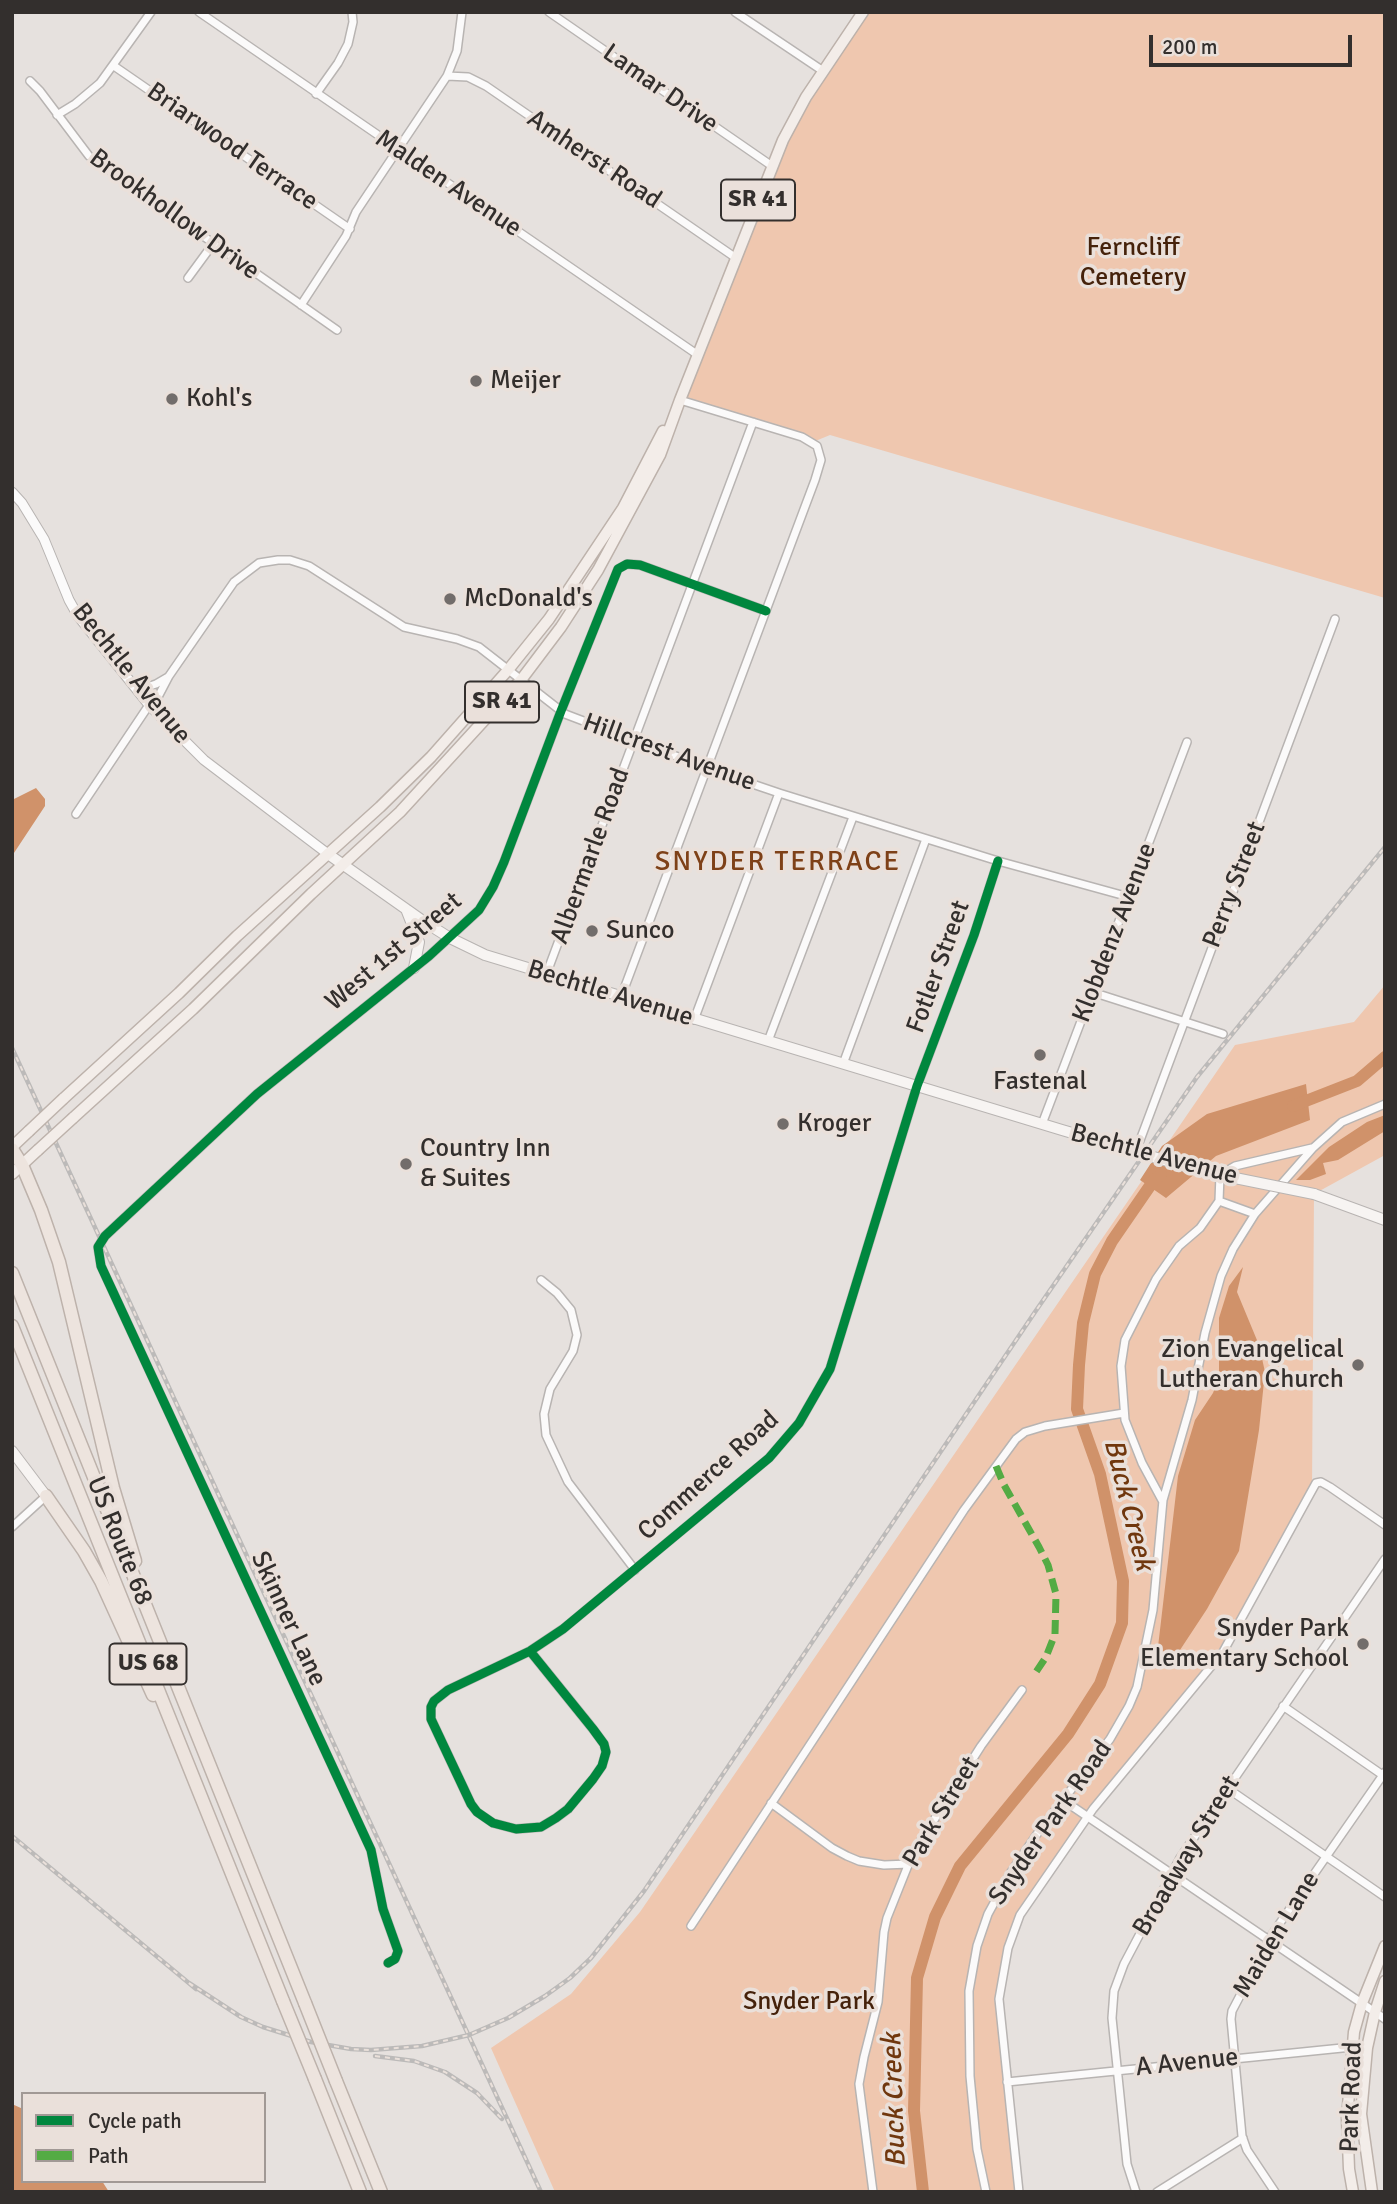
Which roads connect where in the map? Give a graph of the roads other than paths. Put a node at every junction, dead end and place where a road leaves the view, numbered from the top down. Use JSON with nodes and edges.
{"nodes":[{"id":1,"x":151,"y":12,"type":"edge"},
{"id":2,"x":200,"y":12,"type":"edge"},
{"id":3,"x":352,"y":12,"type":"edge"},
{"id":4,"x":462,"y":12,"type":"edge"},
{"id":5,"x":549,"y":12,"type":"edge"},
{"id":6,"x":736,"y":12,"type":"edge"},
{"id":7,"x":863,"y":12,"type":"edge"},
{"id":8,"x":114,"y":66,"type":"junction"},
{"id":9,"x":823,"y":71,"type":"junction"},
{"id":10,"x":447,"y":76,"type":"junction"},
{"id":11,"x":30,"y":81,"type":"dead end"},
{"id":12,"x":316,"y":94,"type":"junction"},
{"id":13,"x":57,"y":115,"type":"junction"},
{"id":14,"x":398,"y":149,"type":"junction"},
{"id":15,"x":772,"y":166,"type":"junction"},
{"id":16,"x":350,"y":229,"type":"junction"},
{"id":17,"x":213,"y":244,"type":"junction"},
{"id":18,"x":736,"y":258,"type":"junction"},
{"id":19,"x":188,"y":278,"type":"dead end"},
{"id":20,"x":301,"y":306,"type":"junction"},
{"id":21,"x":337,"y":330,"type":"dead end"},
{"id":22,"x":698,"y":355,"type":"junction"},
{"id":23,"x":680,"y":400,"type":"junction"},
{"id":24,"x":752,"y":422,"type":"junction"},
{"id":25,"x":12,"y":492,"type":"edge"},
{"id":26,"x":693,"y":584,"type":"junction"},
{"id":27,"x":766,"y":611,"type":"junction"},
{"id":28,"x":1335,"y":619,"type":"dead end"},
{"id":29,"x":508,"y":670,"type":"junction"},
{"id":30,"x":169,"y":676,"type":"junction"},
{"id":31,"x":521,"y":680,"type":"junction"},
{"id":32,"x":138,"y":691,"type":"junction"},
{"id":33,"x":149,"y":705,"type":"junction"},
{"id":34,"x":561,"y":711,"type":"junction"},
{"id":35,"x":634,"y":739,"type":"junction"},
{"id":36,"x":1187,"y":742,"type":"dead end"},
{"id":37,"x":707,"y":768,"type":"junction"},
{"id":38,"x":779,"y":793,"type":"junction"},
{"id":39,"x":76,"y":814,"type":"dead end"},
{"id":40,"x":853,"y":817,"type":"junction"},
{"id":41,"x":926,"y":839,"type":"junction"},
{"id":42,"x":328,"y":854,"type":"junction"},
{"id":43,"x":998,"y":861,"type":"junction"},
{"id":44,"x":343,"y":865,"type":"junction"},
{"id":45,"x":1129,"y":897,"type":"junction"},
{"id":46,"x":405,"y":909,"type":"junction"},
{"id":47,"x":450,"y":938,"type":"junction"},
{"id":48,"x":414,"y":968,"type":"junction"},
{"id":49,"x":546,"y":975,"type":"junction"},
{"id":50,"x":1092,"y":992,"type":"junction"},
{"id":51,"x":621,"y":998,"type":"junction"},
{"id":52,"x":694,"y":1020,"type":"junction"},
{"id":53,"x":1183,"y":1021,"type":"junction"},
{"id":54,"x":1223,"y":1034,"type":"dead end"},
{"id":55,"x":768,"y":1041,"type":"junction"},
{"id":56,"x":843,"y":1064,"type":"junction"},
{"id":57,"x":917,"y":1086,"type":"junction"},
{"id":58,"x":1385,"y":1104,"type":"edge"},
{"id":59,"x":1042,"y":1124,"type":"junction"},
{"id":60,"x":12,"y":1148,"type":"edge"},
{"id":61,"x":1313,"y":1148,"type":"junction"},
{"id":62,"x":1136,"y":1151,"type":"junction"},
{"id":63,"x":17,"y":1169,"type":"edge"},
{"id":64,"x":1220,"y":1175,"type":"junction"},
{"id":65,"x":1219,"y":1201,"type":"junction"},
{"id":66,"x":1255,"y":1213,"type":"junction"},
{"id":67,"x":1385,"y":1220,"type":"edge"},
{"id":68,"x":12,"y":1273,"type":"edge"},
{"id":69,"x":541,"y":1280,"type":"dead end"},
{"id":70,"x":115,"y":1295,"type":"joint"},
{"id":71,"x":12,"y":1326,"type":"edge"},
{"id":72,"x":1124,"y":1413,"type":"junction"},
{"id":73,"x":12,"y":1451,"type":"edge"},
{"id":74,"x":46,"y":1496,"type":"junction"},
{"id":75,"x":1163,"y":1500,"type":"junction"},
{"id":76,"x":1385,"y":1525,"type":"edge"},
{"id":77,"x":12,"y":1527,"type":"edge"},
{"id":78,"x":1385,"y":1559,"type":"edge"},
{"id":79,"x":635,"y":1570,"type":"junction"},
{"id":80,"x":148,"y":1612,"type":"junction"},
{"id":81,"x":530,"y":1651,"type":"junction"},
{"id":82,"x":1022,"y":1690,"type":"dead end"},
{"id":83,"x":1283,"y":1706,"type":"junction"},
{"id":84,"x":186,"y":1758,"type":"junction"},
{"id":85,"x":1384,"y":1774,"type":"edge"},
{"id":86,"x":1227,"y":1788,"type":"junction"},
{"id":87,"x":1063,"y":1800,"type":"junction"},
{"id":88,"x":771,"y":1803,"type":"junction"},
{"id":89,"x":1088,"y":1816,"type":"junction"},
{"id":90,"x":1326,"y":1857,"type":"junction"},
{"id":91,"x":909,"y":1864,"type":"junction"},
{"id":92,"x":1171,"y":1872,"type":"junction"},
{"id":93,"x":1385,"y":1896,"type":"edge"},
{"id":94,"x":691,"y":1926,"type":"dead end"},
{"id":95,"x":1269,"y":1939,"type":"junction"},
{"id":96,"x":1385,"y":1946,"type":"edge"},
{"id":97,"x":388,"y":1963,"type":"dead end"},
{"id":98,"x":1385,"y":1981,"type":"edge"},
{"id":99,"x":1362,"y":2003,"type":"junction"},
{"id":100,"x":1375,"y":2012,"type":"junction"},
{"id":101,"x":1385,"y":2019,"type":"edge"},
{"id":102,"x":1352,"y":2047,"type":"junction"},
{"id":103,"x":1367,"y":2048,"type":"junction"},
{"id":104,"x":1234,"y":2058,"type":"junction"},
{"id":105,"x":1118,"y":2070,"type":"junction"},
{"id":106,"x":1007,"y":2082,"type":"junction"},
{"id":107,"x":1243,"y":2138,"type":"junction"},
{"id":108,"x":360,"y":2192,"type":"edge"},
{"id":109,"x":381,"y":2192,"type":"edge"},
{"id":110,"x":873,"y":2192,"type":"edge"},
{"id":111,"x":986,"y":2192,"type":"edge"},
{"id":112,"x":1019,"y":2192,"type":"edge"},
{"id":113,"x":1136,"y":2192,"type":"edge"},
{"id":114,"x":1157,"y":2192,"type":"edge"},
{"id":115,"x":1275,"y":2192,"type":"edge"},
{"id":116,"x":1353,"y":2192,"type":"edge"},
{"id":117,"x":1371,"y":2192,"type":"edge"}],
"edges":[{"from":1,"to":8,"type":"street"},
{"from":2,"to":12,"type":"street","name":"Malden Avenue"},
{"from":3,"to":12,"type":"street"},
{"from":4,"to":10,"type":"street"},
{"from":5,"to":15,"type":"street","name":"Lamar Drive"},
{"from":6,"to":9,"type":"street"},
{"from":7,"to":9,"type":"main road","number":"SR 41"},
{"from":8,"to":13,"type":"street"},
{"from":8,"to":16,"type":"street","name":"Briarwood Terrace"},
{"from":9,"to":15,"type":"main road","number":"SR 41"},
{"from":10,"to":14,"type":"street"},
{"from":10,"to":18,"type":"street","name":"Amherst Road"},
{"from":11,"to":13,"type":"street","name":"Brookhollow Drive"},
{"from":12,"to":14,"type":"street","name":"Malden Avenue"},
{"from":13,"to":17,"type":"street","name":"Brookhollow Drive"},
{"from":14,"to":16,"type":"street"},
{"from":14,"to":22,"type":"street","name":"Malden Avenue"},
{"from":15,"to":18,"type":"main road","number":"SR 41"},
{"from":16,"to":20,"type":"street"},
{"from":17,"to":19,"type":"street"},
{"from":17,"to":20,"type":"street","name":"Brookhollow Drive"},
{"from":18,"to":22,"type":"main road","number":"SR 41"},
{"from":20,"to":21,"type":"street","name":"Brookhollow Drive"},
{"from":22,"to":23,"type":"main road","number":"SR 41"},
{"from":23,"to":24,"type":"street"},
{"from":23,"to":29,"type":"main road","number":"SR 41"},
{"from":23,"to":31,"type":"main road","number":"SR 41"},
{"from":24,"to":26,"type":"street","name":"Albermarle Road"},
{"from":24,"to":27,"type":"street"},
{"from":25,"to":32,"type":"street","name":"Bechtle Avenue"},
{"from":26,"to":27,"type":"street"},
{"from":26,"to":34,"type":"street","name":"West 1st Street"},
{"from":26,"to":35,"type":"street","name":"Albermarle Road"},
{"from":27,"to":37,"type":"street"},
{"from":28,"to":53,"type":"street","name":"Perry Street"},
{"from":29,"to":30,"type":"street","name":"Hillcrest Avenue"},
{"from":29,"to":31,"type":"street","name":"Hillcrest Avenue"},
{"from":29,"to":42,"type":"main road","number":"SR 41"},
{"from":30,"to":32,"type":"street","name":"Hillcrest Avenue"},
{"from":30,"to":33,"type":"street","name":"Hillcrest Avenue"},
{"from":31,"to":34,"type":"street","name":"Hillcrest Avenue"},
{"from":31,"to":44,"type":"main road","number":"SR 41"},
{"from":32,"to":33,"type":"street","name":"Bechtle Avenue"},
{"from":33,"to":39,"type":"street","name":"Hillcrest Avenue"},
{"from":33,"to":42,"type":"street","name":"Bechtle Avenue"},
{"from":34,"to":35,"type":"street","name":"Hillcrest Avenue"},
{"from":34,"to":47,"type":"street","name":"West 1st Street"},
{"from":35,"to":37,"type":"street","name":"Hillcrest Avenue"},
{"from":35,"to":49,"type":"street","name":"Albermarle Road"},
{"from":36,"to":45,"type":"street","name":"Klobdenz Avenue"},
{"from":37,"to":38,"type":"street","name":"Hillcrest Avenue"},
{"from":37,"to":51,"type":"street"},
{"from":38,"to":40,"type":"street","name":"Hillcrest Avenue"},
{"from":38,"to":52,"type":"street"},
{"from":40,"to":41,"type":"street","name":"Hillcrest Avenue"},
{"from":40,"to":55,"type":"street"},
{"from":41,"to":43,"type":"street","name":"Hillcrest Avenue"},
{"from":41,"to":56,"type":"street"},
{"from":42,"to":44,"type":"main road","name":"Bechtle Avenue"},
{"from":42,"to":60,"type":"main road","number":"SR 41","bridge":true},
{"from":43,"to":45,"type":"street","name":"Hillcrest Avenue"},
{"from":43,"to":57,"type":"street","name":"Fotler Street"},
{"from":44,"to":46,"type":"main road","name":"Bechtle Avenue"},
{"from":44,"to":63,"type":"main road","number":"SR 41","bridge":true},
{"from":45,"to":50,"type":"street","name":"Klobdenz Avenue"},
{"from":46,"to":47,"type":"main road","name":"Bechtle Avenue"},
{"from":46,"to":48,"type":"main road"},
{"from":47,"to":48,"type":"street","name":"West 1st Street"},
{"from":47,"to":49,"type":"main road","name":"Bechtle Avenue"},
{"from":48,"to":70,"type":"street","name":"West 1st Street"},
{"from":49,"to":51,"type":"main road","name":"Bechtle Avenue"},
{"from":50,"to":53,"type":"street"},
{"from":50,"to":59,"type":"street","name":"Klobdenz Avenue"},
{"from":51,"to":52,"type":"main road","name":"Bechtle Avenue"},
{"from":52,"to":55,"type":"main road","name":"Bechtle Avenue"},
{"from":53,"to":54,"type":"street"},
{"from":53,"to":62,"type":"street","name":"Perry Street"},
{"from":55,"to":56,"type":"main road","name":"Bechtle Avenue"},
{"from":56,"to":57,"type":"main road","name":"Bechtle Avenue"},
{"from":57,"to":59,"type":"main road","name":"Bechtle Avenue"},
{"from":57,"to":79,"type":"street","name":"Commerce Road"},
{"from":58,"to":61,"type":"street","name":"Snyder Park Road"},
{"from":59,"to":62,"type":"main road","name":"Bechtle Avenue"},
{"from":60,"to":63,"type":"highway"},
{"from":61,"to":64,"type":"street"},
{"from":61,"to":66,"type":"street","name":"Snyder Park Road"},
{"from":62,"to":64,"type":"main road","name":"Bechtle Avenue"},
{"from":63,"to":80,"type":"highway"},
{"from":64,"to":65,"type":"street"},
{"from":64,"to":67,"type":"main road","name":"Bechtle Avenue","bridge":true},
{"from":65,"to":66,"type":"street"},
{"from":65,"to":72,"type":"street"},
{"from":66,"to":75,"type":"street","name":"Snyder Park Road"},
{"from":68,"to":80,"type":"highway","name":"US Route 68","number":"US 68"},
{"from":69,"to":79,"type":"street"},
{"from":70,"to":97,"type":"street","name":"Skinner Lane"},
{"from":71,"to":84,"type":"highway","name":"US Route 68","number":"US 68"},
{"from":72,"to":75,"type":"street"},
{"from":72,"to":88,"type":"street"},
{"from":73,"to":74,"type":"main road"},
{"from":74,"to":77,"type":"street"},
{"from":74,"to":84,"type":"highway"},
{"from":75,"to":87,"type":"street","name":"Snyder Park Road"},
{"from":76,"to":89,"type":"street"},
{"from":78,"to":83,"type":"street","name":"Broadway Street"},
{"from":79,"to":81,"type":"street","name":"Commerce Road"},
{"from":80,"to":109,"type":"highway","name":"US Route 68","number":"US 68","bridge":true},
{"from":81,"to":81,"type":"street","name":"Commerce Road"},
{"from":82,"to":91,"type":"street","name":"Park Street"},
{"from":83,"to":85,"type":"street"},
{"from":83,"to":86,"type":"street","name":"Broadway Street"},
{"from":84,"to":108,"type":"highway","name":"US Route 68","number":"US 68","bridge":true},
{"from":85,"to":90,"type":"street","name":"Maiden Lane"},
{"from":86,"to":90,"type":"street"},
{"from":86,"to":92,"type":"street","name":"Broadway Street"},
{"from":87,"to":89,"type":"street"},
{"from":87,"to":111,"type":"street","name":"Snyder Park Road"},
{"from":88,"to":91,"type":"street"},
{"from":88,"to":94,"type":"street"},
{"from":89,"to":92,"type":"street"},
{"from":89,"to":106,"type":"street"},
{"from":90,"to":93,"type":"street"},
{"from":90,"to":95,"type":"street","name":"Maiden Lane"},
{"from":91,"to":110,"type":"street","name":"Park Street"},
{"from":92,"to":95,"type":"street"},
{"from":92,"to":105,"type":"street","name":"Broadway Street"},
{"from":95,"to":99,"type":"street"},
{"from":95,"to":104,"type":"street","name":"Maiden Lane"},
{"from":96,"to":99,"type":"main road","name":"Park Road"},
{"from":98,"to":100,"type":"main road","name":"Park Road"},
{"from":99,"to":100,"type":"street"},
{"from":99,"to":102,"type":"main road","name":"Park Road"},
{"from":100,"to":101,"type":"street"},
{"from":100,"to":103,"type":"main road","name":"Park Road"},
{"from":102,"to":103,"type":"street","name":"A Avenue"},
{"from":102,"to":104,"type":"street","name":"A Avenue"},
{"from":102,"to":116,"type":"main road","name":"Park Road"},
{"from":103,"to":117,"type":"main road","name":"Park Road"},
{"from":104,"to":105,"type":"street","name":"A Avenue"},
{"from":104,"to":107,"type":"street","name":"Maiden Lane"},
{"from":105,"to":106,"type":"street","name":"A Avenue"},
{"from":105,"to":113,"type":"street","name":"Broadway Street"},
{"from":106,"to":112,"type":"street"},
{"from":107,"to":114,"type":"street"},
{"from":107,"to":115,"type":"street","name":"Maiden Lane"}]}
